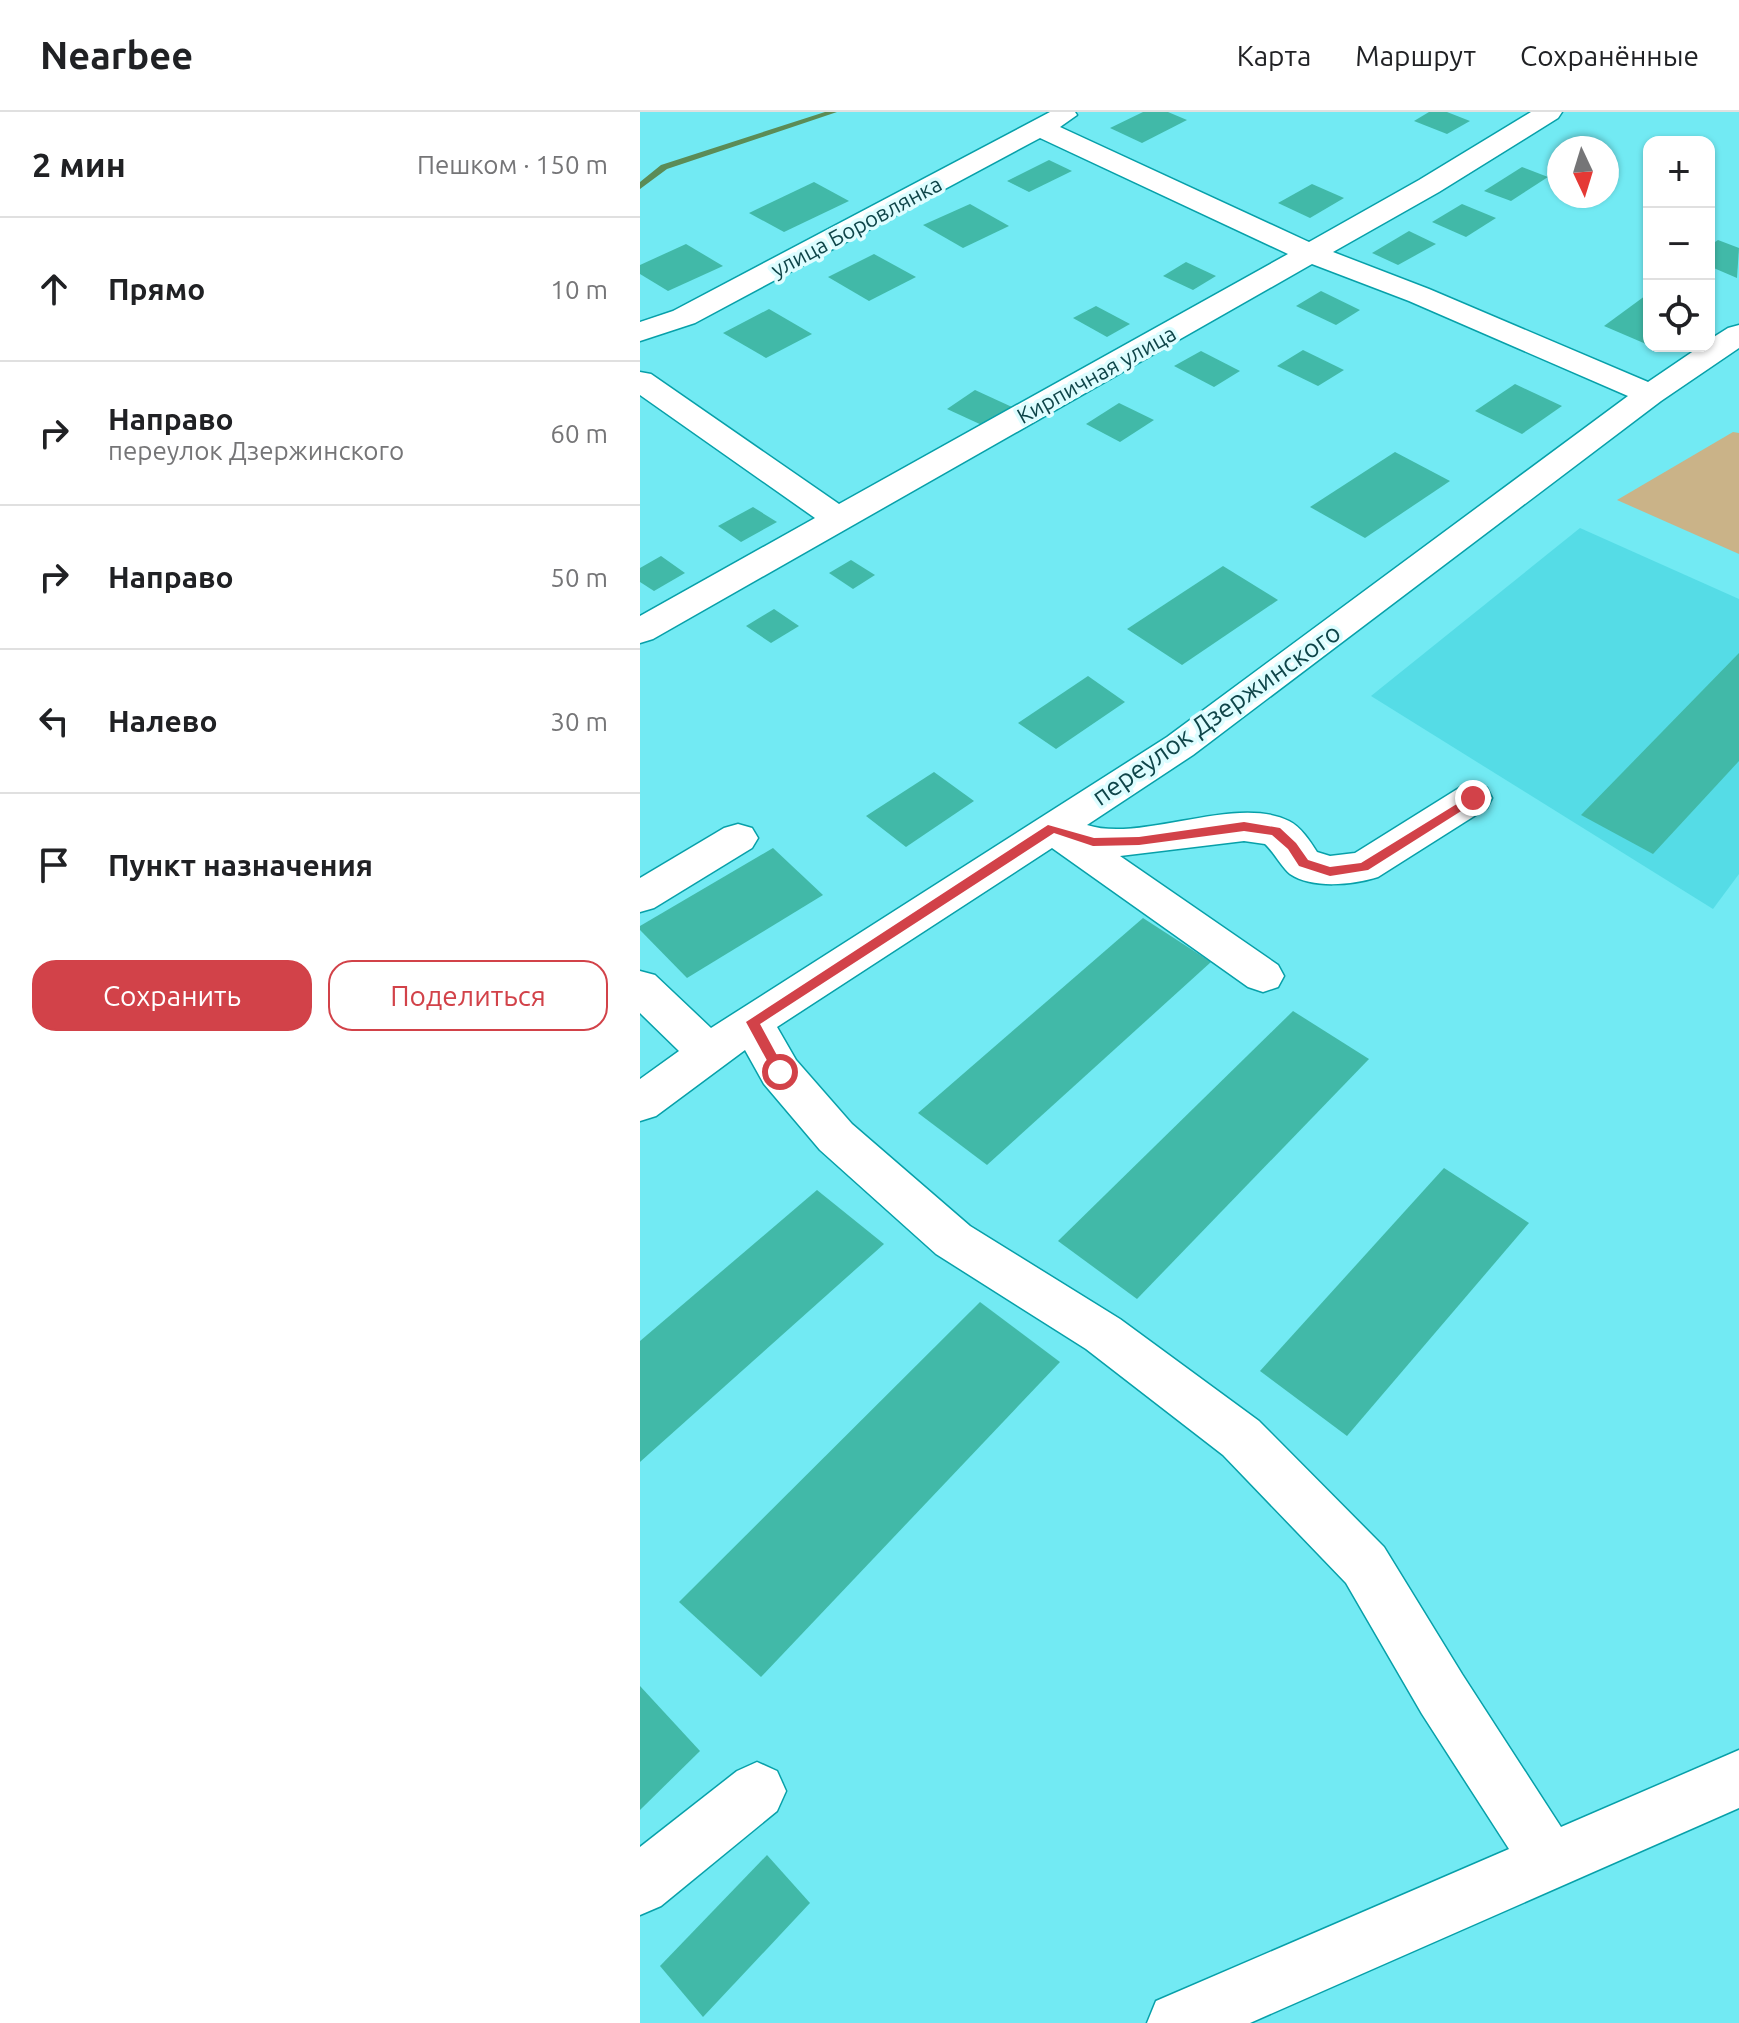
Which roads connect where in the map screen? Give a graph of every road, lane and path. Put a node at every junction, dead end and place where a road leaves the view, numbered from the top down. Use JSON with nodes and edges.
{"nodes":[{"id":1,"x":1070,"y":112,"type":"edge"},
{"id":2,"x":1549,"y":112,"type":"edge"},
{"id":3,"x":1040,"y":128,"type":"junction"},
{"id":4,"x":1309,"y":253,"type":"junction"},
{"id":5,"x":640,"y":332,"type":"edge"},
{"id":6,"x":1739,"y":334,"type":"edge"},
{"id":7,"x":640,"y":381,"type":"edge"},
{"id":8,"x":1650,"y":394,"type":"junction"},
{"id":9,"x":838,"y":519,"type":"junction"},
{"id":10,"x":640,"y":631,"type":"edge"},
{"id":11,"x":1473,"y":798,"type":"dead end"},
{"id":12,"x":1052,"y":828,"type":"junction"},
{"id":13,"x":738,"y":838,"type":"dead end"},
{"id":14,"x":640,"y":897,"type":"edge"},
{"id":15,"x":1263,"y":976,"type":"dead end"},
{"id":16,"x":640,"y":987,"type":"edge"},
{"id":17,"x":752,"y":1022,"type":"junction"},
{"id":18,"x":708,"y":1052,"type":"junction"},
{"id":19,"x":640,"y":1103,"type":"edge"},
{"id":20,"x":1739,"y":1779,"type":"edge"},
{"id":21,"x":757,"y":1791,"type":"dead end"},
{"id":22,"x":1549,"y":1862,"type":"junction"},
{"id":23,"x":640,"y":1885,"type":"edge"},
{"id":24,"x":1178,"y":2023,"type":"edge"}],
"edges":[{"from":1,"to":3,"type":"street","name":"улица Боровлянка"},
{"from":2,"to":4,"type":"street","name":"Кирпичная улица"},
{"from":3,"to":4,"type":"street"},
{"from":3,"to":5,"type":"street","name":"улица Боровлянка"},
{"from":4,"to":8,"type":"street"},
{"from":4,"to":9,"type":"street","name":"Кирпичная улица"},
{"from":6,"to":8,"type":"street","name":"переулок Дзержинского"},
{"from":7,"to":9,"type":"street"},
{"from":8,"to":12,"type":"street","name":"переулок Дзержинского"},
{"from":9,"to":10,"type":"street","name":"Кирпичная улица"},
{"from":11,"to":12,"type":"street"},
{"from":12,"to":15,"type":"street"},
{"from":12,"to":17,"type":"street","name":"переулок Дзержинского"},
{"from":13,"to":14,"type":"street"},
{"from":16,"to":18,"type":"street"},
{"from":17,"to":18,"type":"street","name":"переулок Дзержинского"},
{"from":17,"to":22,"type":"street"},
{"from":18,"to":19,"type":"street","name":"переулок Дзержинского"},
{"from":20,"to":22,"type":"street"},
{"from":21,"to":23,"type":"street"},
{"from":22,"to":24,"type":"street"}]}
